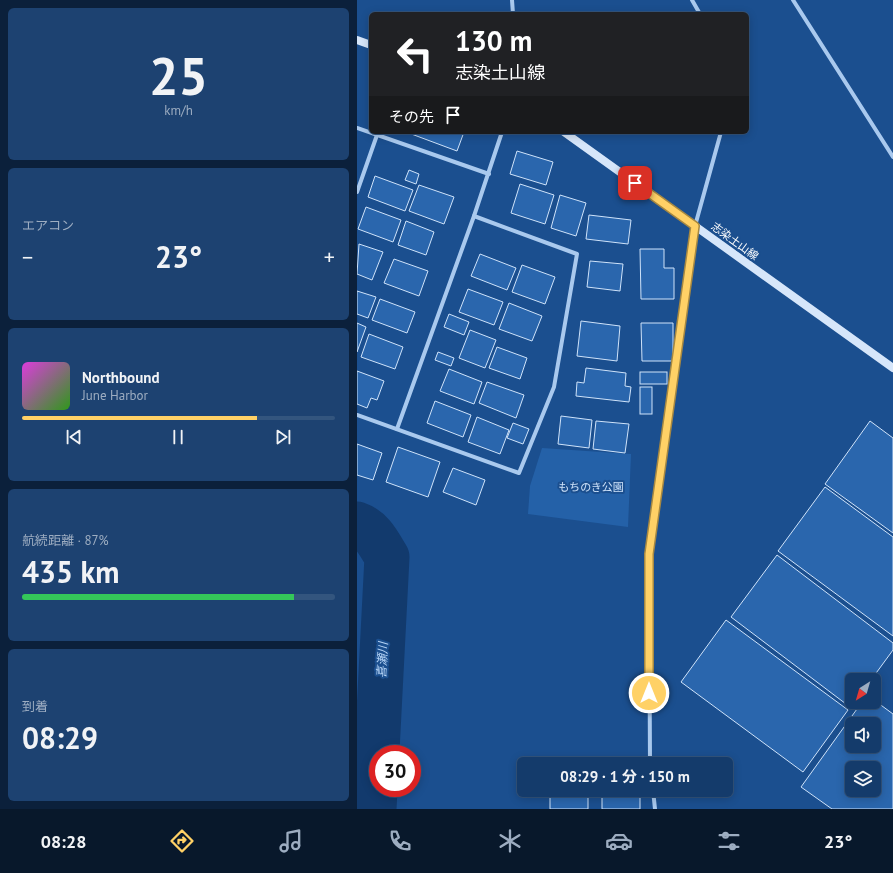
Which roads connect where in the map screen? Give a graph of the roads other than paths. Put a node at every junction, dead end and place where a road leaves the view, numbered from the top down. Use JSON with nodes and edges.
{"nodes":[{"id":1,"x":512,"y":0,"type":"edge"},
{"id":2,"x":692,"y":0,"type":"edge"},
{"id":3,"x":793,"y":0,"type":"edge"},
{"id":4,"x":513,"y":12,"type":"edge"},
{"id":5,"x":699,"y":12,"type":"edge"},
{"id":6,"x":357,"y":40,"type":"edge"},
{"id":7,"x":369,"y":45,"type":"edge"},
{"id":8,"x":357,"y":128,"type":"edge"},
{"id":9,"x":369,"y":132,"type":"edge"},
{"id":10,"x":374,"y":134,"type":"edge"},
{"id":11,"x":501,"y":134,"type":"edge"},
{"id":12,"x":567,"y":134,"type":"edge"},
{"id":13,"x":720,"y":134,"type":"edge"},
{"id":14,"x":377,"y":135,"type":"junction"},
{"id":15,"x":893,"y":157,"type":"edge"},
{"id":16,"x":489,"y":174,"type":"junction"},
{"id":17,"x":357,"y":192,"type":"edge"},
{"id":18,"x":475,"y":216,"type":"junction"},
{"id":19,"x":695,"y":226,"type":"junction"},
{"id":20,"x":893,"y":368,"type":"edge"},
{"id":21,"x":357,"y":415,"type":"edge"},
{"id":22,"x":397,"y":429,"type":"junction"},
{"id":23,"x":650,"y":757,"type":"edge"},
{"id":24,"x":654,"y":797,"type":"edge"},
{"id":25,"x":655,"y":809,"type":"edge"}],
"edges":[{"from":1,"to":4,"type":"street"},
{"from":2,"to":5,"type":"street"},
{"from":3,"to":15,"type":"street"},
{"from":6,"to":7,"type":"main road"},
{"from":8,"to":9,"type":"street"},
{"from":10,"to":14,"type":"street"},
{"from":11,"to":16,"type":"street"},
{"from":12,"to":19,"type":"main road","name":"志染土山線"},
{"from":13,"to":19,"type":"street"},
{"from":14,"to":16,"type":"street"},
{"from":14,"to":17,"type":"street"},
{"from":16,"to":18,"type":"street"},
{"from":18,"to":22,"type":"street"},
{"from":18,"to":22,"type":"street"},
{"from":19,"to":20,"type":"main road","name":"志染土山線"},
{"from":19,"to":23,"type":"street"},
{"from":21,"to":22,"type":"street"},
{"from":24,"to":25,"type":"street"}]}
